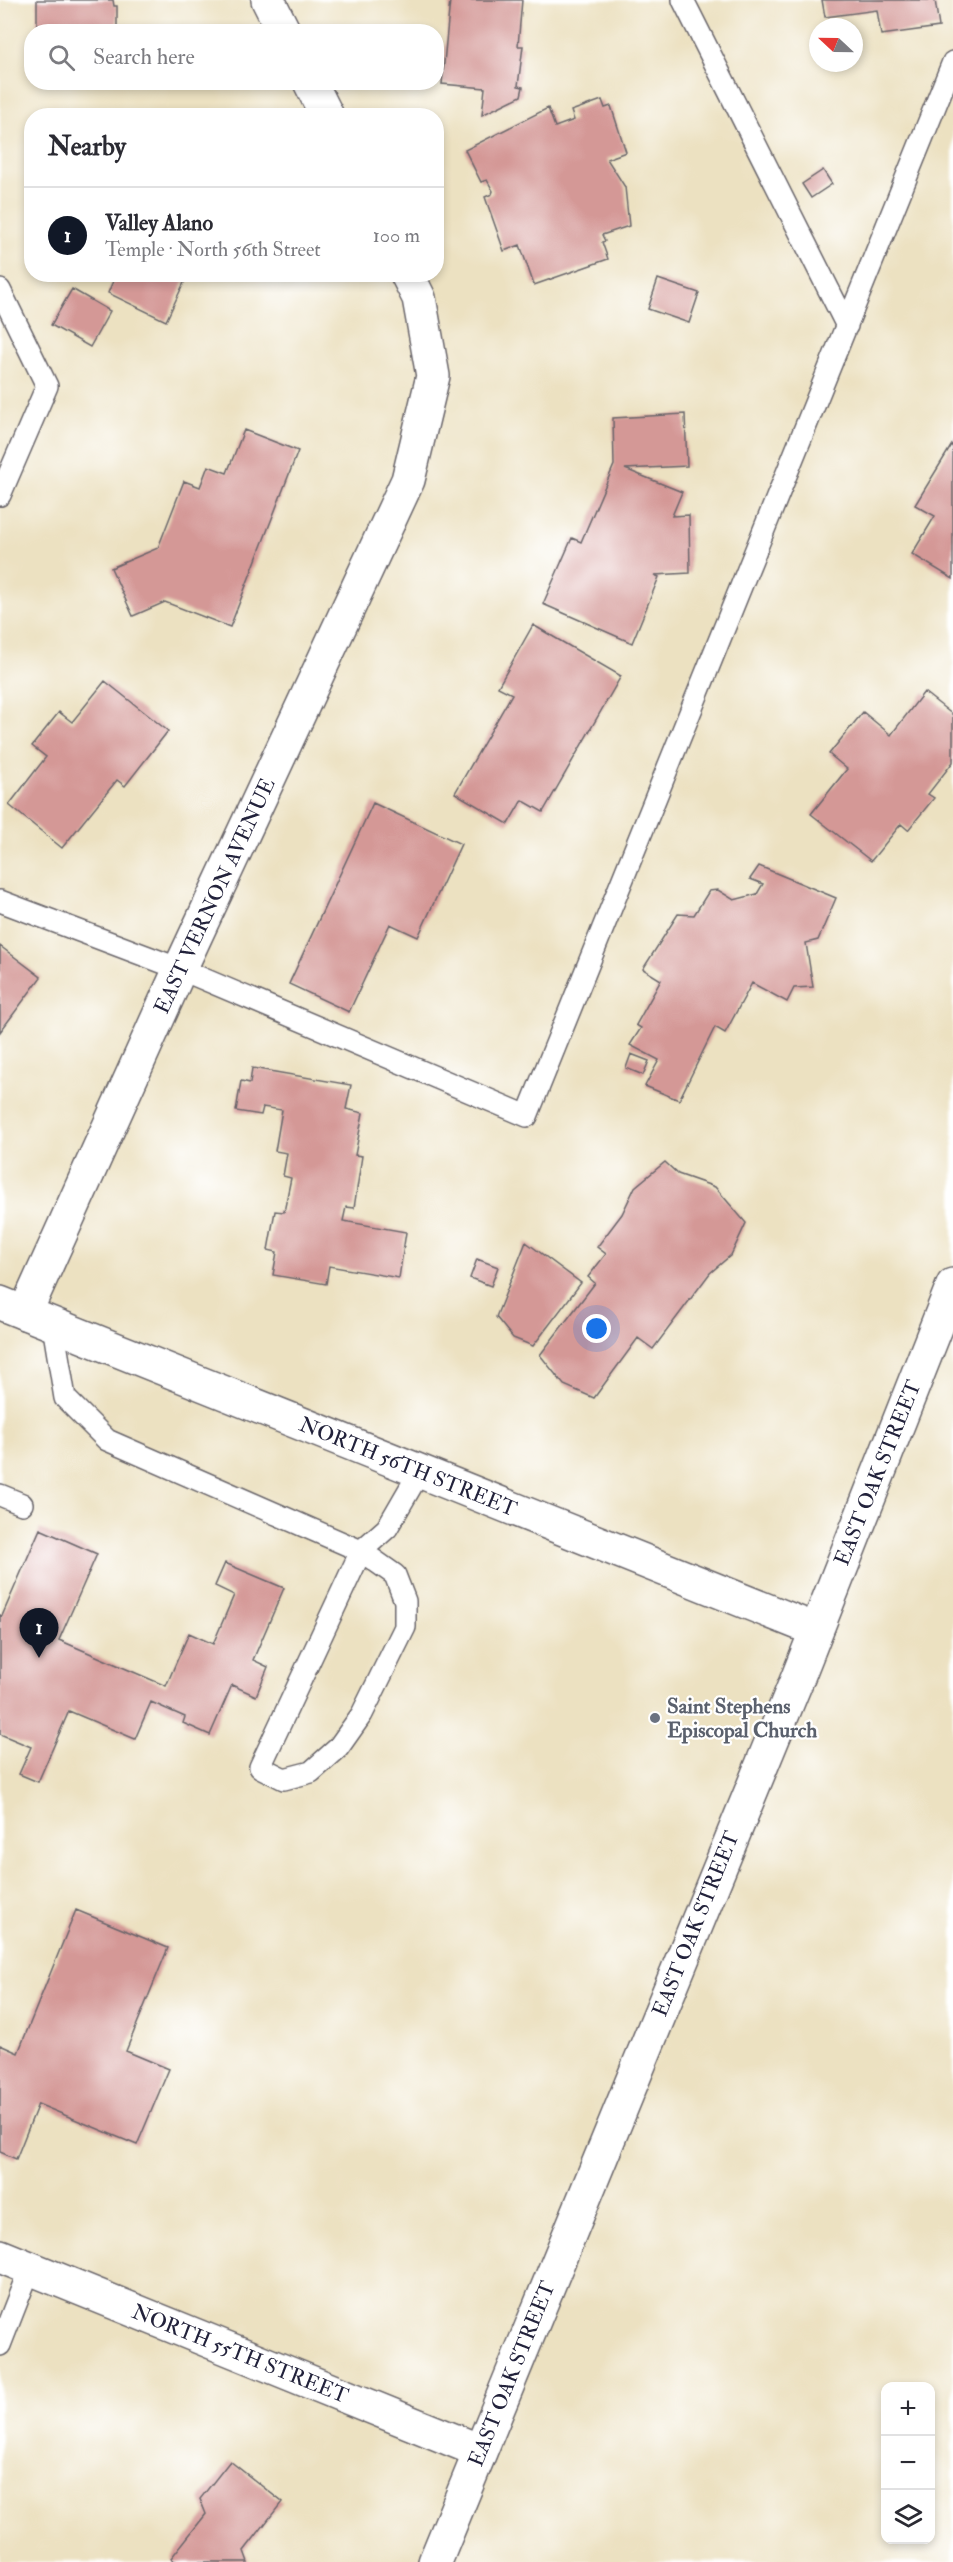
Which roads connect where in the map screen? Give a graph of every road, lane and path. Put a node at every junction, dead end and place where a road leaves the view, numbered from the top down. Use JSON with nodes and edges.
{"nodes":[{"id":1,"x":268,"y":0,"type":"edge"},
{"id":2,"x":683,"y":0,"type":"edge"},
{"id":3,"x":280,"y":24,"type":"edge"},
{"id":4,"x":953,"y":63,"type":"edge"},
{"id":5,"x":314,"y":90,"type":"edge"},
{"id":6,"x":323,"y":108,"type":"edge"},
{"id":7,"x":411,"y":282,"type":"edge"},
{"id":8,"x":0,"y":290,"type":"edge"},
{"id":9,"x":847,"y":326,"type":"junction"},
{"id":10,"x":0,"y":495,"type":"edge"},
{"id":11,"x":0,"y":901,"type":"edge"},
{"id":12,"x":180,"y":969,"type":"junction"},
{"id":13,"x":953,"y":1284,"type":"edge"},
{"id":14,"x":26,"y":1314,"type":"edge"},
{"id":15,"x":420,"y":1471,"type":"junction"},
{"id":16,"x":0,"y":1495,"type":"edge"},
{"id":17,"x":22,"y":1504,"type":"dead end"},
{"id":18,"x":361,"y":1551,"type":"junction"},
{"id":19,"x":816,"y":1630,"type":"junction"},
{"id":20,"x":0,"y":2256,"type":"edge"},
{"id":21,"x":30,"y":2268,"type":"junction"},
{"id":22,"x":0,"y":2345,"type":"edge"},
{"id":23,"x":480,"y":2451,"type":"junction"},
{"id":24,"x":435,"y":2562,"type":"edge"}],
"edges":[{"from":1,"to":3,"type":"street"},
{"from":2,"to":9,"type":"lane"},
{"from":4,"to":9,"type":"lane"},
{"from":5,"to":6,"type":"street"},
{"from":7,"to":12,"type":"street","name":"EAST VERNON AVENUE"},
{"from":8,"to":10,"type":"lane"},
{"from":9,"to":12,"type":"lane"},
{"from":11,"to":12,"type":"lane"},
{"from":12,"to":14,"type":"street","name":"EAST VERNON AVENUE"},
{"from":13,"to":19,"type":"street","name":"EAST OAK STREET"},
{"from":14,"to":15,"type":"street","name":"NORTH 56TH STREET"},
{"from":14,"to":18,"type":"lane"},
{"from":15,"to":18,"type":"lane"},
{"from":15,"to":19,"type":"street","name":"NORTH 56TH STREET"},
{"from":16,"to":17,"type":"lane"},
{"from":18,"to":18,"type":"lane"},
{"from":19,"to":23,"type":"street","name":"EAST OAK STREET"},
{"from":20,"to":21,"type":"street","name":"NORTH 55TH STREET"},
{"from":21,"to":22,"type":"lane"},
{"from":21,"to":23,"type":"street","name":"NORTH 55TH STREET"},
{"from":23,"to":24,"type":"street","name":"EAST OAK STREET"}]}
